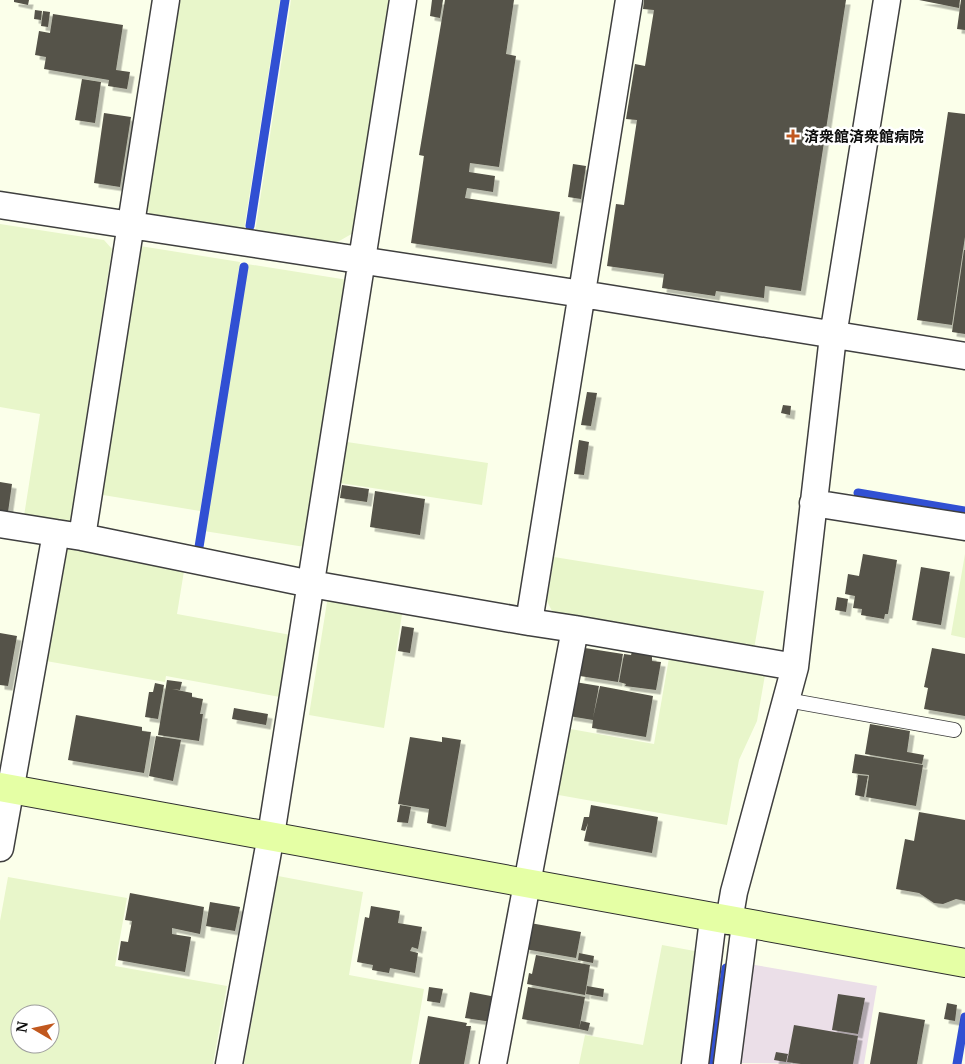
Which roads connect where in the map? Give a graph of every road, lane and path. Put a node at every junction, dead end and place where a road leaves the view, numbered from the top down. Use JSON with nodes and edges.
{"nodes":[{"id":1,"x":166,"y":0,"type":"edge"},
{"id":2,"x":403,"y":0,"type":"edge"},
{"id":3,"x":629,"y":0,"type":"edge"},
{"id":4,"x":887,"y":0,"type":"edge"},
{"id":5,"x":0,"y":205,"type":"edge"},
{"id":6,"x":130,"y":225,"type":"junction"},
{"id":7,"x":362,"y":260,"type":"junction"},
{"id":8,"x":582,"y":294,"type":"junction"},
{"id":9,"x":833,"y":336,"type":"junction"},
{"id":10,"x":965,"y":356,"type":"edge"},
{"id":11,"x":813,"y":503,"type":"junction"},
{"id":12,"x":0,"y":524,"type":"edge"},
{"id":13,"x":965,"y":527,"type":"edge"},
{"id":14,"x":56,"y":533,"type":"junction"},
{"id":15,"x":82,"y":537,"type":"junction"},
{"id":16,"x":311,"y":584,"type":"junction"},
{"id":17,"x":529,"y":622,"type":"junction"},
{"id":18,"x":574,"y":629,"type":"junction"},
{"id":19,"x":795,"y":667,"type":"junction"},
{"id":20,"x":787,"y":700,"type":"junction"},
{"id":21,"x":954,"y":730,"type":"dead end"},
{"id":22,"x":5,"y":788,"type":"edge"},
{"id":23,"x":271,"y":835,"type":"junction"},
{"id":24,"x":0,"y":848,"type":"edge"},
{"id":25,"x":526,"y":883,"type":"junction"},
{"id":26,"x":729,"y":921,"type":"junction"},
{"id":27,"x":965,"y":963,"type":"edge"},
{"id":28,"x":229,"y":1064,"type":"edge"},
{"id":29,"x":493,"y":1064,"type":"edge"},
{"id":30,"x":695,"y":1064,"type":"edge"},
{"id":31,"x":728,"y":1064,"type":"edge"}],
"edges":[{"from":1,"to":6,"type":"street"},
{"from":2,"to":7,"type":"street"},
{"from":3,"to":8,"type":"street"},
{"from":4,"to":9,"type":"street"},
{"from":5,"to":6,"type":"street"},
{"from":6,"to":7,"type":"street"},
{"from":6,"to":15,"type":"street"},
{"from":7,"to":8,"type":"street"},
{"from":7,"to":16,"type":"street"},
{"from":8,"to":9,"type":"street"},
{"from":8,"to":17,"type":"street"},
{"from":9,"to":10,"type":"street"},
{"from":9,"to":11,"type":"street"},
{"from":11,"to":13,"type":"street"},
{"from":11,"to":19,"type":"street"},
{"from":12,"to":14,"type":"street"},
{"from":14,"to":15,"type":"street"},
{"from":14,"to":22,"type":"street"},
{"from":15,"to":16,"type":"street"},
{"from":16,"to":17,"type":"street"},
{"from":16,"to":23,"type":"street"},
{"from":17,"to":18,"type":"street"},
{"from":18,"to":19,"type":"street"},
{"from":18,"to":25,"type":"street"},
{"from":19,"to":20,"type":"street"},
{"from":20,"to":21,"type":"lane"},
{"from":20,"to":26,"type":"street"},
{"from":22,"to":23,"type":"street"},
{"from":22,"to":24,"type":"street"},
{"from":23,"to":25,"type":"street"},
{"from":23,"to":28,"type":"street"},
{"from":25,"to":26,"type":"street"},
{"from":25,"to":29,"type":"street"},
{"from":26,"to":27,"type":"street"},
{"from":26,"to":30,"type":"street"},
{"from":26,"to":31,"type":"street"}]}
